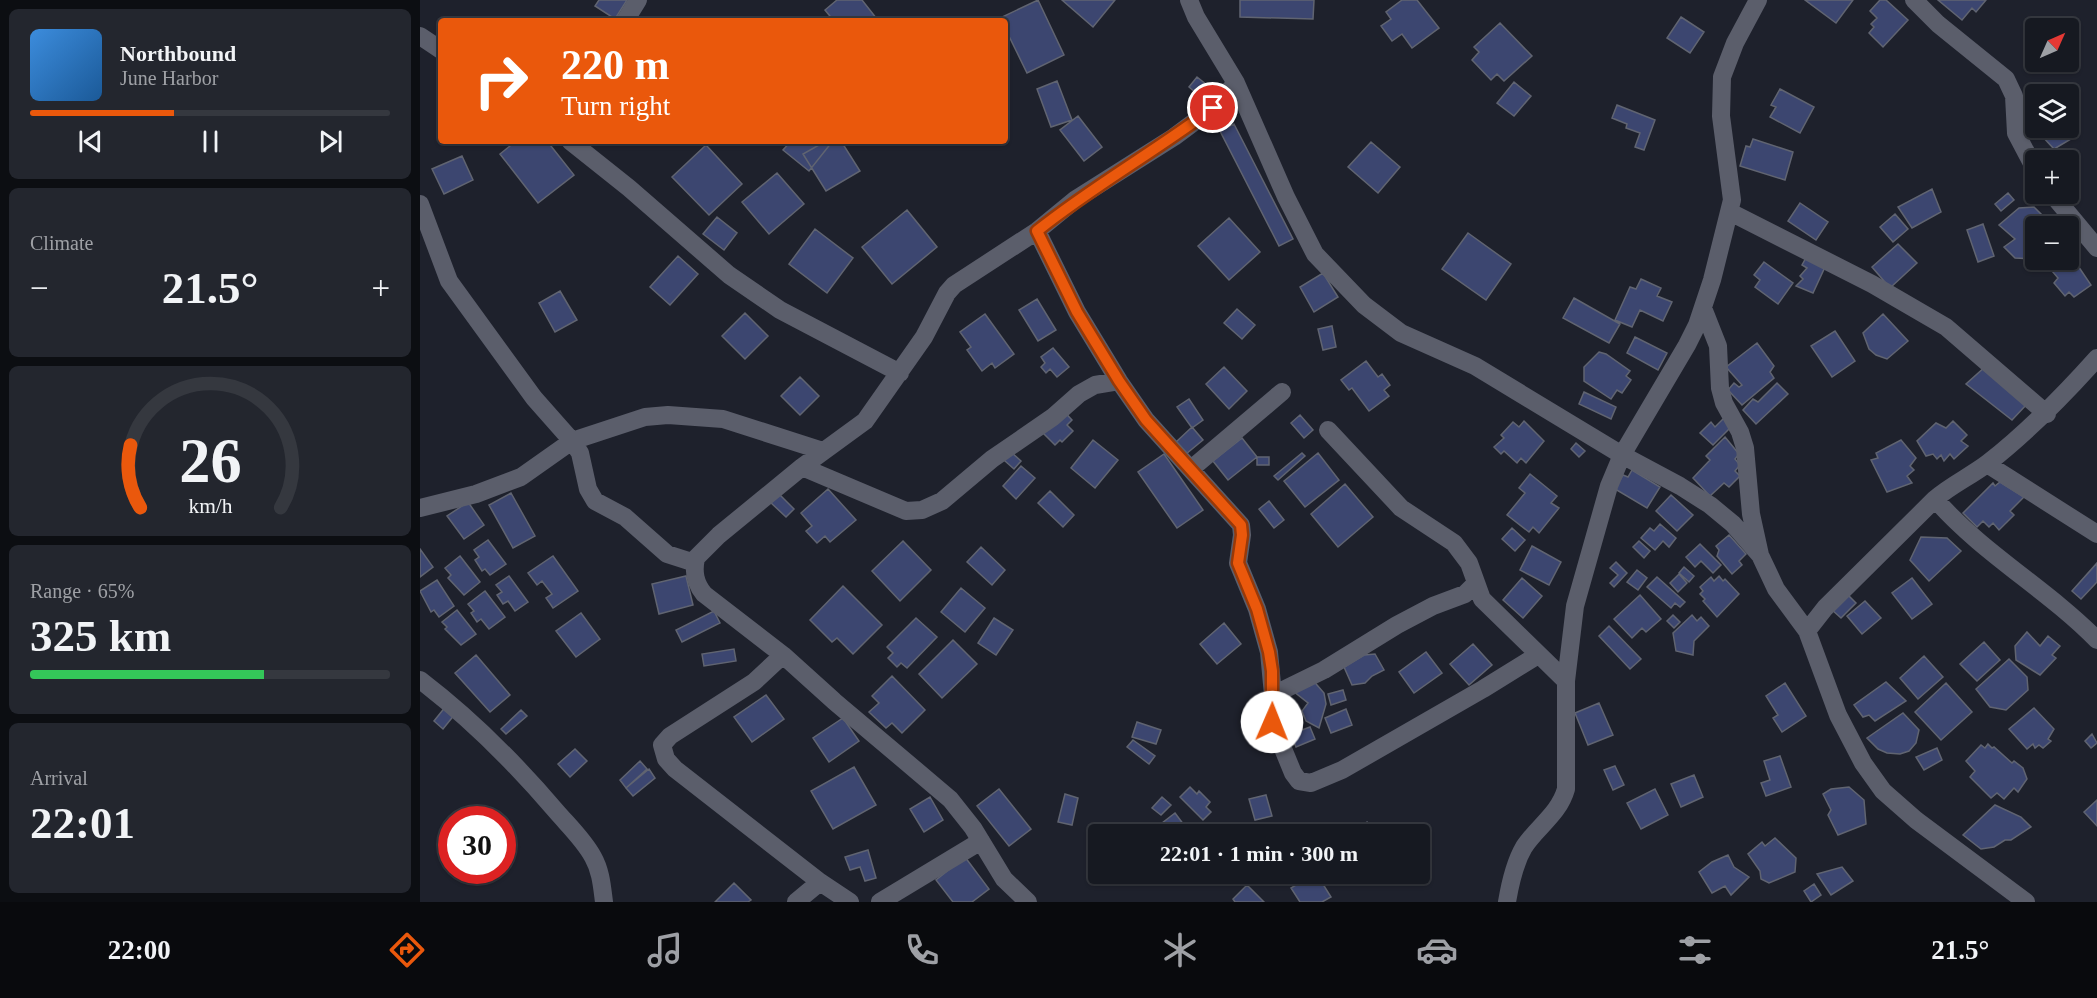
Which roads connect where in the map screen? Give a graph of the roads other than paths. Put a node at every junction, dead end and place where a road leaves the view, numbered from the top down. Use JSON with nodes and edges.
{"nodes":[{"id":1,"x":638,"y":0,"type":"edge"},
{"id":2,"x":1189,"y":0,"type":"edge"},
{"id":3,"x":1758,"y":0,"type":"edge"},
{"id":4,"x":1914,"y":0,"type":"edge"},
{"id":5,"x":627,"y":18,"type":"edge"},
{"id":6,"x":420,"y":36,"type":"edge"},
{"id":7,"x":438,"y":48,"type":"edge"},
{"id":8,"x":1236,"y":82,"type":"junction"},
{"id":9,"x":574,"y":144,"type":"edge"},
{"id":10,"x":2025,"y":150,"type":"edge"},
{"id":11,"x":420,"y":204,"type":"edge"},
{"id":12,"x":2060,"y":204,"type":"edge"},
{"id":13,"x":1730,"y":212,"type":"junction"},
{"id":14,"x":1037,"y":231,"type":"junction"},
{"id":15,"x":2097,"y":248,"type":"edge"},
{"id":16,"x":1702,"y":308,"type":"junction"},
{"id":17,"x":2097,"y":358,"type":"edge"},
{"id":18,"x":900,"y":374,"type":"junction"},
{"id":19,"x":1119,"y":381,"type":"junction"},
{"id":20,"x":1282,"y":392,"type":"dead end"},
{"id":21,"x":2047,"y":414,"type":"junction"},
{"id":22,"x":1328,"y":430,"type":"dead end"},
{"id":23,"x":572,"y":441,"type":"junction"},
{"id":24,"x":823,"y":450,"type":"junction"},
{"id":25,"x":1622,"y":455,"type":"junction"},
{"id":26,"x":1987,"y":464,"type":"junction"},
{"id":27,"x":802,"y":467,"type":"junction"},
{"id":28,"x":1191,"y":469,"type":"junction"},
{"id":29,"x":1935,"y":499,"type":"junction"},
{"id":30,"x":420,"y":508,"type":"edge"},
{"id":31,"x":2097,"y":534,"type":"edge"},
{"id":32,"x":1760,"y":555,"type":"junction"},
{"id":33,"x":695,"y":563,"type":"junction"},
{"id":34,"x":1475,"y":584,"type":"junction"},
{"id":35,"x":1807,"y":631,"type":"junction"},
{"id":36,"x":2097,"y":640,"type":"edge"},
{"id":37,"x":783,"y":655,"type":"junction"},
{"id":38,"x":1538,"y":655,"type":"junction"},
{"id":39,"x":420,"y":680,"type":"edge"},
{"id":40,"x":1566,"y":681,"type":"junction"},
{"id":41,"x":1273,"y":694,"type":"junction"},
{"id":42,"x":981,"y":841,"type":"junction"},
{"id":43,"x":820,"y":882,"type":"junction"},
{"id":44,"x":604,"y":902,"type":"edge"},
{"id":45,"x":796,"y":902,"type":"edge"},
{"id":46,"x":850,"y":902,"type":"edge"},
{"id":47,"x":880,"y":902,"type":"edge"},
{"id":48,"x":1028,"y":902,"type":"edge"},
{"id":49,"x":1506,"y":902,"type":"edge"},
{"id":50,"x":2026,"y":902,"type":"edge"}],
"edges":[{"from":1,"to":5,"type":"street"},
{"from":2,"to":8,"type":"street"},
{"from":3,"to":13,"type":"street"},
{"from":4,"to":10,"type":"street"},
{"from":6,"to":7,"type":"street"},
{"from":8,"to":14,"type":"street"},
{"from":8,"to":25,"type":"street"},
{"from":9,"to":18,"type":"street"},
{"from":11,"to":23,"type":"street"},
{"from":12,"to":15,"type":"street"},
{"from":13,"to":16,"type":"street"},
{"from":13,"to":21,"type":"street"},
{"from":14,"to":18,"type":"street"},
{"from":14,"to":19,"type":"street"},
{"from":16,"to":25,"type":"street"},
{"from":16,"to":32,"type":"street"},
{"from":17,"to":21,"type":"street"},
{"from":18,"to":24,"type":"street"},
{"from":19,"to":27,"type":"street"},
{"from":19,"to":28,"type":"street"},
{"from":20,"to":28,"type":"street"},
{"from":21,"to":26,"type":"street"},
{"from":22,"to":34,"type":"street"},
{"from":23,"to":24,"type":"street"},
{"from":23,"to":30,"type":"street"},
{"from":23,"to":33,"type":"street"},
{"from":24,"to":27,"type":"street"},
{"from":25,"to":32,"type":"street"},
{"from":25,"to":40,"type":"street"},
{"from":26,"to":29,"type":"street"},
{"from":26,"to":31,"type":"street"},
{"from":27,"to":33,"type":"street"},
{"from":28,"to":41,"type":"street"},
{"from":29,"to":35,"type":"street"},
{"from":29,"to":36,"type":"street"},
{"from":32,"to":35,"type":"street"},
{"from":33,"to":37,"type":"street"},
{"from":34,"to":38,"type":"street"},
{"from":34,"to":41,"type":"street"},
{"from":35,"to":50,"type":"street"},
{"from":37,"to":42,"type":"street"},
{"from":37,"to":43,"type":"street"},
{"from":38,"to":40,"type":"street"},
{"from":38,"to":41,"type":"street"},
{"from":39,"to":44,"type":"street"},
{"from":40,"to":49,"type":"street"},
{"from":42,"to":47,"type":"street"},
{"from":42,"to":48,"type":"street"},
{"from":43,"to":45,"type":"street"},
{"from":43,"to":46,"type":"street"}]}
